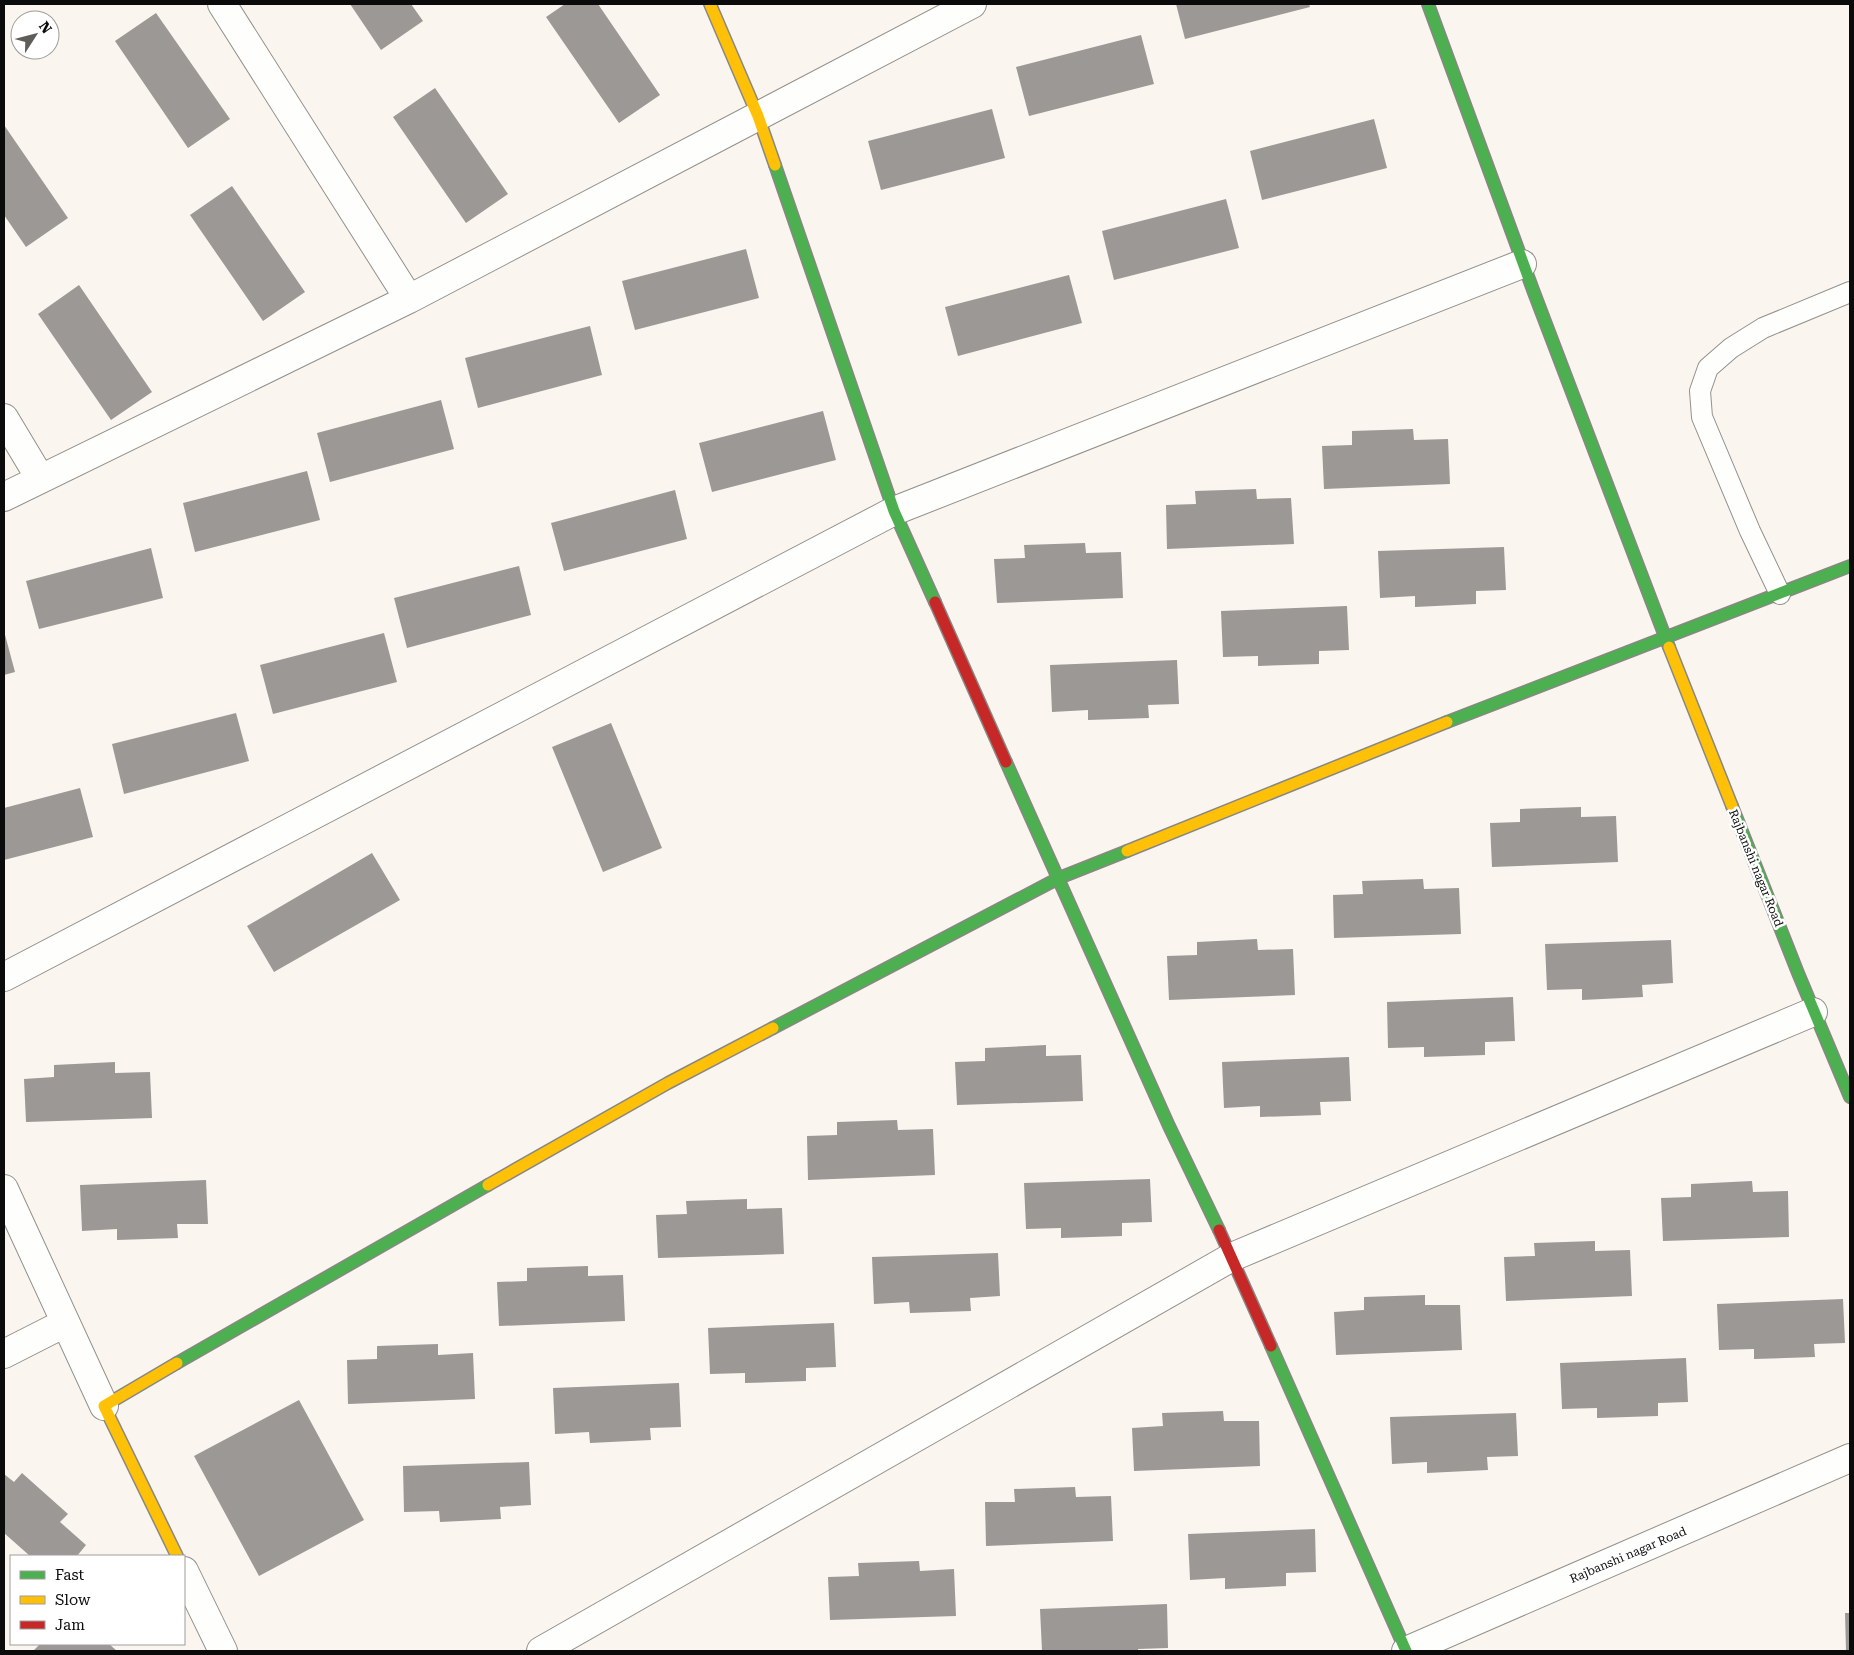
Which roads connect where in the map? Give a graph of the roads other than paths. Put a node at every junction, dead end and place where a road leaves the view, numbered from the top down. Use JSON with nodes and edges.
{"nodes":[{"id":1,"x":222,"y":4,"type":"edge"},
{"id":2,"x":710,"y":4,"type":"edge"},
{"id":3,"x":972,"y":4,"type":"edge"},
{"id":4,"x":1428,"y":4,"type":"edge"},
{"id":5,"x":758,"y":116,"type":"junction"},
{"id":6,"x":1522,"y":264,"type":"junction"},
{"id":7,"x":1850,"y":292,"type":"edge"},
{"id":8,"x":409,"y":300,"type":"junction"},
{"id":9,"x":4,"y":418,"type":"edge"},
{"id":10,"x":40,"y":478,"type":"junction"},
{"id":11,"x":4,"y":497,"type":"edge"},
{"id":12,"x":894,"y":511,"type":"junction"},
{"id":13,"x":1850,"y":566,"type":"edge"},
{"id":14,"x":1780,"y":594,"type":"junction"},
{"id":15,"x":1665,"y":638,"type":"junction"},
{"id":16,"x":1059,"y":878,"type":"junction"},
{"id":17,"x":4,"y":977,"type":"edge"},
{"id":18,"x":1813,"y":1012,"type":"junction"},
{"id":19,"x":1850,"y":1096,"type":"edge"},
{"id":20,"x":4,"y":1189,"type":"edge"},
{"id":21,"x":1232,"y":1257,"type":"junction"},
{"id":22,"x":65,"y":1323,"type":"junction"},
{"id":23,"x":4,"y":1354,"type":"edge"},
{"id":24,"x":104,"y":1406,"type":"junction"},
{"id":25,"x":1850,"y":1458,"type":"edge"},
{"id":26,"x":177,"y":1555,"type":"edge"},
{"id":27,"x":185,"y":1573,"type":"edge"},
{"id":28,"x":223,"y":1651,"type":"edge"},
{"id":29,"x":541,"y":1651,"type":"edge"},
{"id":30,"x":1406,"y":1651,"type":"edge"}],
"edges":[{"from":1,"to":8,"type":"street"},
{"from":2,"to":5,"type":"street"},
{"from":3,"to":5,"type":"street"},
{"from":4,"to":6,"type":"street","name":"Rajbanshi nagar Road"},
{"from":5,"to":8,"type":"street"},
{"from":5,"to":12,"type":"street"},
{"from":6,"to":12,"type":"street"},
{"from":6,"to":15,"type":"street","name":"Rajbanshi nagar Road"},
{"from":7,"to":14,"type":"lane"},
{"from":8,"to":10,"type":"street"},
{"from":9,"to":10,"type":"street"},
{"from":10,"to":11,"type":"street"},
{"from":12,"to":16,"type":"street"},
{"from":12,"to":17,"type":"street"},
{"from":13,"to":14,"type":"street"},
{"from":14,"to":15,"type":"street"},
{"from":15,"to":16,"type":"street"},
{"from":15,"to":18,"type":"street","name":"Rajbanshi nagar Road"},
{"from":16,"to":21,"type":"street"},
{"from":16,"to":24,"type":"street"},
{"from":18,"to":19,"type":"street","name":"Rajbanshi nagar Road"},
{"from":18,"to":21,"type":"street"},
{"from":20,"to":22,"type":"street"},
{"from":21,"to":29,"type":"street"},
{"from":21,"to":30,"type":"street"},
{"from":22,"to":23,"type":"street"},
{"from":22,"to":24,"type":"street"},
{"from":24,"to":26,"type":"street"},
{"from":25,"to":30,"type":"street","name":"Rajbanshi nagar Road"},
{"from":27,"to":28,"type":"street"}]}
